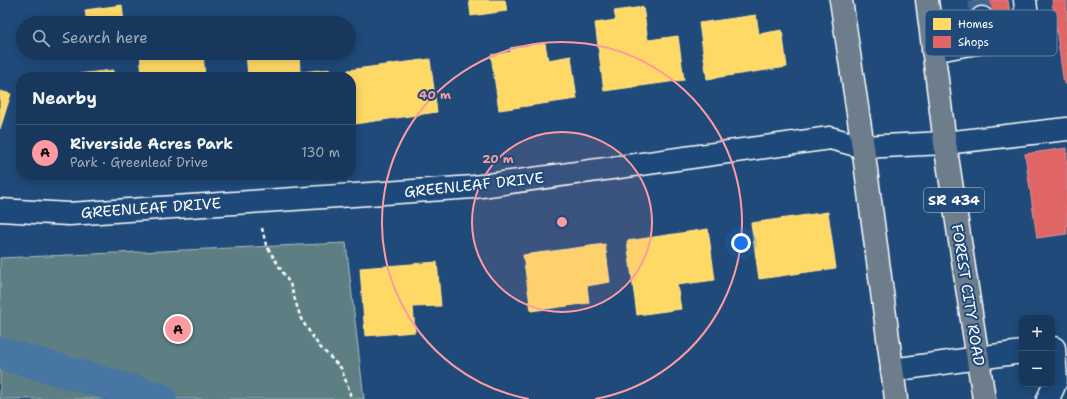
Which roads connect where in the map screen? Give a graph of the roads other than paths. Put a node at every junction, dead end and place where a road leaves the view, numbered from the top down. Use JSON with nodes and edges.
{"nodes":[{"id":1,"x":841,"y":0,"type":"edge"},
{"id":2,"x":927,"y":0,"type":"edge"},
{"id":3,"x":1025,"y":0,"type":"edge"},
{"id":4,"x":928,"y":10,"type":"edge"},
{"id":5,"x":1026,"y":10,"type":"edge"},
{"id":6,"x":934,"y":56,"type":"edge"},
{"id":7,"x":1067,"y":129,"type":"edge"},
{"id":8,"x":945,"y":143,"type":"junction"},
{"id":9,"x":863,"y":148,"type":"junction"},
{"id":10,"x":0,"y":210,"type":"edge"},
{"id":11,"x":1058,"y":347,"type":"edge"},
{"id":12,"x":1019,"y":352,"type":"edge"},
{"id":13,"x":978,"y":358,"type":"junction"},
{"id":14,"x":892,"y":370,"type":"junction"},
{"id":15,"x":896,"y":399,"type":"edge"},
{"id":16,"x":984,"y":399,"type":"edge"},
{"id":17,"x":1048,"y":399,"type":"edge"}],
"edges":[{"from":1,"to":9,"type":"main road"},
{"from":2,"to":4,"type":"main road","name":"FOREST CITY ROAD","number":"SR 434"},
{"from":3,"to":5,"type":"street"},
{"from":6,"to":8,"type":"main road","name":"FOREST CITY ROAD","number":"SR 434"},
{"from":7,"to":8,"type":"street","name":"GREENLEAF DRIVE"},
{"from":8,"to":9,"type":"street","name":"GREENLEAF DRIVE"},
{"from":8,"to":13,"type":"main road","name":"FOREST CITY ROAD","number":"SR 434"},
{"from":9,"to":10,"type":"street","name":"GREENLEAF DRIVE"},
{"from":9,"to":14,"type":"main road"},
{"from":11,"to":17,"type":"street"},
{"from":12,"to":13,"type":"street"},
{"from":13,"to":14,"type":"street"},
{"from":13,"to":16,"type":"main road","name":"FOREST CITY ROAD","number":"SR 434"},
{"from":14,"to":15,"type":"main road"}]}
